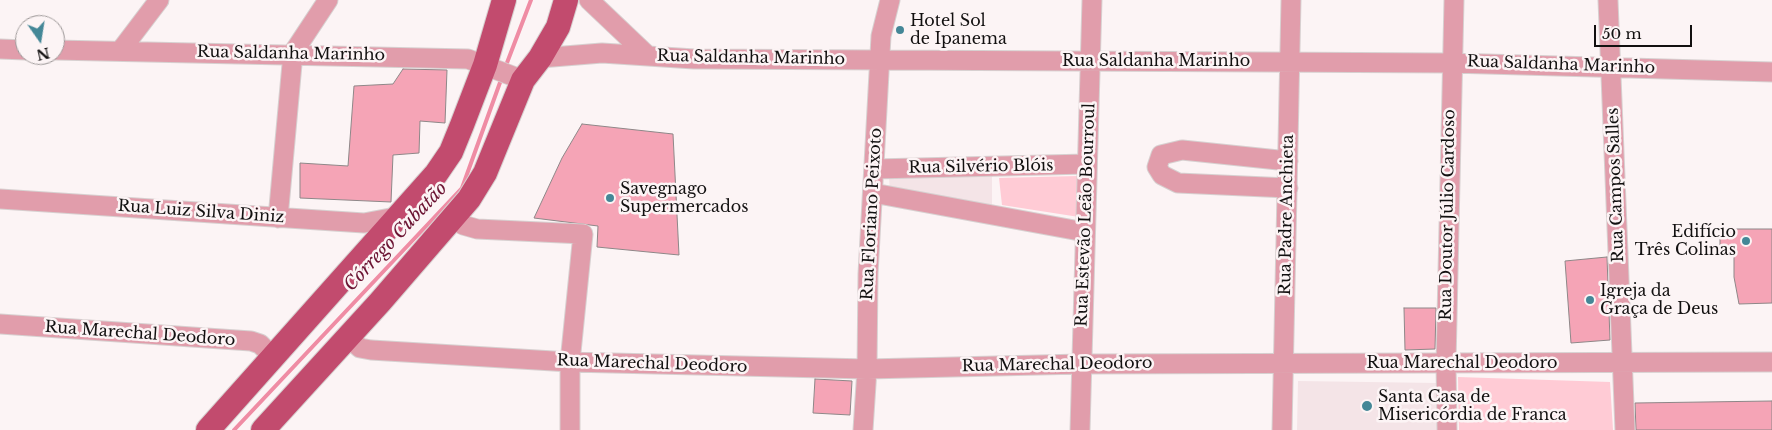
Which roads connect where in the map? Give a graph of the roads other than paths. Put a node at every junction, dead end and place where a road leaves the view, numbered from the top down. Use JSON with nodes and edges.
{"nodes":[{"id":1,"x":158,"y":0,"type":"edge"},
{"id":2,"x":328,"y":0,"type":"edge"},
{"id":3,"x":504,"y":0,"type":"edge"},
{"id":4,"x":566,"y":0,"type":"edge"},
{"id":5,"x":589,"y":0,"type":"edge"},
{"id":6,"x":890,"y":0,"type":"edge"},
{"id":7,"x":1092,"y":0,"type":"edge"},
{"id":8,"x":1291,"y":0,"type":"edge"},
{"id":9,"x":1454,"y":0,"type":"edge"},
{"id":10,"x":1608,"y":0,"type":"edge"},
{"id":11,"x":612,"y":21,"type":"junction"},
{"id":12,"x":0,"y":50,"type":"edge"},
{"id":13,"x":15,"y":50,"type":"edge"},
{"id":14,"x":65,"y":50,"type":"edge"},
{"id":15,"x":121,"y":50,"type":"junction"},
{"id":16,"x":293,"y":53,"type":"junction"},
{"id":17,"x":602,"y":53,"type":"junction"},
{"id":18,"x":648,"y":56,"type":"junction"},
{"id":19,"x":540,"y":58,"type":"junction"},
{"id":20,"x":880,"y":60,"type":"junction"},
{"id":21,"x":1090,"y":61,"type":"junction"},
{"id":22,"x":1290,"y":62,"type":"junction"},
{"id":23,"x":1451,"y":62,"type":"junction"},
{"id":24,"x":1611,"y":66,"type":"junction"},
{"id":25,"x":490,"y":67,"type":"junction"},
{"id":26,"x":1772,"y":72,"type":"edge"},
{"id":27,"x":518,"y":78,"type":"junction"},
{"id":28,"x":1288,"y":161,"type":"junction"},
{"id":29,"x":1087,"y":164,"type":"junction"},
{"id":30,"x":874,"y":169,"type":"junction"},
{"id":31,"x":1288,"y":188,"type":"junction"},
{"id":32,"x":872,"y":194,"type":"junction"},
{"id":33,"x":0,"y":199,"type":"edge"},
{"id":34,"x":457,"y":215,"type":"junction"},
{"id":35,"x":401,"y":216,"type":"junction"},
{"id":36,"x":278,"y":218,"type":"junction"},
{"id":37,"x":1085,"y":232,"type":"junction"},
{"id":38,"x":0,"y":324,"type":"edge"},
{"id":39,"x":347,"y":336,"type":"junction"},
{"id":40,"x":274,"y":358,"type":"junction"},
{"id":41,"x":570,"y":362,"type":"junction"},
{"id":42,"x":1772,"y":362,"type":"edge"},
{"id":43,"x":1285,"y":363,"type":"junction"},
{"id":44,"x":1446,"y":363,"type":"junction"},
{"id":45,"x":1082,"y":364,"type":"junction"},
{"id":46,"x":1623,"y":364,"type":"junction"},
{"id":47,"x":867,"y":369,"type":"junction"},
{"id":48,"x":208,"y":430,"type":"edge"},
{"id":49,"x":263,"y":430,"type":"edge"},
{"id":50,"x":570,"y":430,"type":"edge"},
{"id":51,"x":863,"y":430,"type":"edge"},
{"id":52,"x":1080,"y":430,"type":"edge"},
{"id":53,"x":1282,"y":430,"type":"edge"},
{"id":54,"x":1447,"y":430,"type":"edge"},
{"id":55,"x":1625,"y":430,"type":"edge"}],
"edges":[{"from":1,"to":15,"type":"street"},
{"from":2,"to":16,"type":"street"},
{"from":3,"to":25,"type":"main road"},
{"from":4,"to":19,"type":"main road"},
{"from":5,"to":11,"type":"street"},
{"from":6,"to":20,"type":"street","name":"Rua Floriano Peixoto"},
{"from":7,"to":21,"type":"street","name":"Rua Estevão Leão Bourroul"},
{"from":8,"to":22,"type":"street","name":"Rua Padre Anchieta"},
{"from":9,"to":23,"type":"street","name":"Rua Doutor Júlio Cardoso"},
{"from":10,"to":24,"type":"street","name":"Rua Campos Salles"},
{"from":11,"to":17,"type":"street"},
{"from":11,"to":18,"type":"street"},
{"from":12,"to":13,"type":"street"},
{"from":14,"to":15,"type":"street","name":"Rua Saldanha Marinho"},
{"from":15,"to":16,"type":"street","name":"Rua Saldanha Marinho"},
{"from":16,"to":25,"type":"street","name":"Rua Saldanha Marinho"},
{"from":16,"to":36,"type":"street"},
{"from":17,"to":18,"type":"street","name":"Rua Saldanha Marinho"},
{"from":17,"to":19,"type":"street","name":"Rua Saldanha Marinho"},
{"from":18,"to":20,"type":"street","name":"Rua Saldanha Marinho"},
{"from":19,"to":27,"type":"main road"},
{"from":20,"to":21,"type":"street","name":"Rua Saldanha Marinho"},
{"from":20,"to":30,"type":"street","name":"Rua Floriano Peixoto"},
{"from":21,"to":22,"type":"street","name":"Rua Saldanha Marinho"},
{"from":21,"to":29,"type":"street","name":"Rua Estevão Leão Bourroul"},
{"from":22,"to":23,"type":"street","name":"Rua Saldanha Marinho"},
{"from":22,"to":28,"type":"street","name":"Rua Padre Anchieta"},
{"from":23,"to":24,"type":"street","name":"Rua Saldanha Marinho"},
{"from":23,"to":44,"type":"street","name":"Rua Doutor Júlio Cardoso"},
{"from":24,"to":26,"type":"street","name":"Rua Saldanha Marinho"},
{"from":24,"to":46,"type":"street","name":"Rua Campos Salles"},
{"from":25,"to":27,"type":"street","name":"Rua Saldanha Marinho"},
{"from":25,"to":35,"type":"main road"},
{"from":27,"to":34,"type":"main road"},
{"from":28,"to":31,"type":"street","name":"Rua Padre Anchieta"},
{"from":28,"to":31,"type":"street"},
{"from":29,"to":30,"type":"street","name":"Rua Silvério Blóis"},
{"from":29,"to":37,"type":"street","name":"Rua Estevão Leão Bourroul"},
{"from":30,"to":32,"type":"street","name":"Rua Floriano Peixoto"},
{"from":31,"to":43,"type":"street","name":"Rua Padre Anchieta"},
{"from":32,"to":37,"type":"street"},
{"from":32,"to":47,"type":"street","name":"Rua Floriano Peixoto"},
{"from":33,"to":36,"type":"street","name":"Rua Luiz Silva Diniz"},
{"from":34,"to":39,"type":"main road"},
{"from":34,"to":41,"type":"street"},
{"from":35,"to":36,"type":"street","name":"Rua Luiz Silva Diniz"},
{"from":35,"to":40,"type":"main road"},
{"from":37,"to":45,"type":"street","name":"Rua Estevão Leão Bourroul"},
{"from":38,"to":40,"type":"street","name":"Rua Marechal Deodoro"},
{"from":39,"to":41,"type":"street","name":"Rua Marechal Deodoro"},
{"from":39,"to":49,"type":"main road"},
{"from":40,"to":48,"type":"main road"},
{"from":41,"to":47,"type":"street","name":"Rua Marechal Deodoro"},
{"from":41,"to":50,"type":"street"},
{"from":42,"to":46,"type":"street","name":"Rua Marechal Deodoro"},
{"from":43,"to":44,"type":"street","name":"Rua Marechal Deodoro"},
{"from":43,"to":45,"type":"street","name":"Rua Marechal Deodoro"},
{"from":43,"to":53,"type":"street","name":"Rua Padre Anchieta"},
{"from":44,"to":46,"type":"street","name":"Rua Marechal Deodoro"},
{"from":44,"to":54,"type":"street","name":"Rua Doutor Júlio Cardoso"},
{"from":45,"to":47,"type":"street","name":"Rua Marechal Deodoro"},
{"from":45,"to":52,"type":"street","name":"Rua Estevão Leão Bourroul"},
{"from":46,"to":55,"type":"street","name":"Rua Campos Salles"},
{"from":47,"to":51,"type":"street","name":"Rua Floriano Peixoto"}]}
